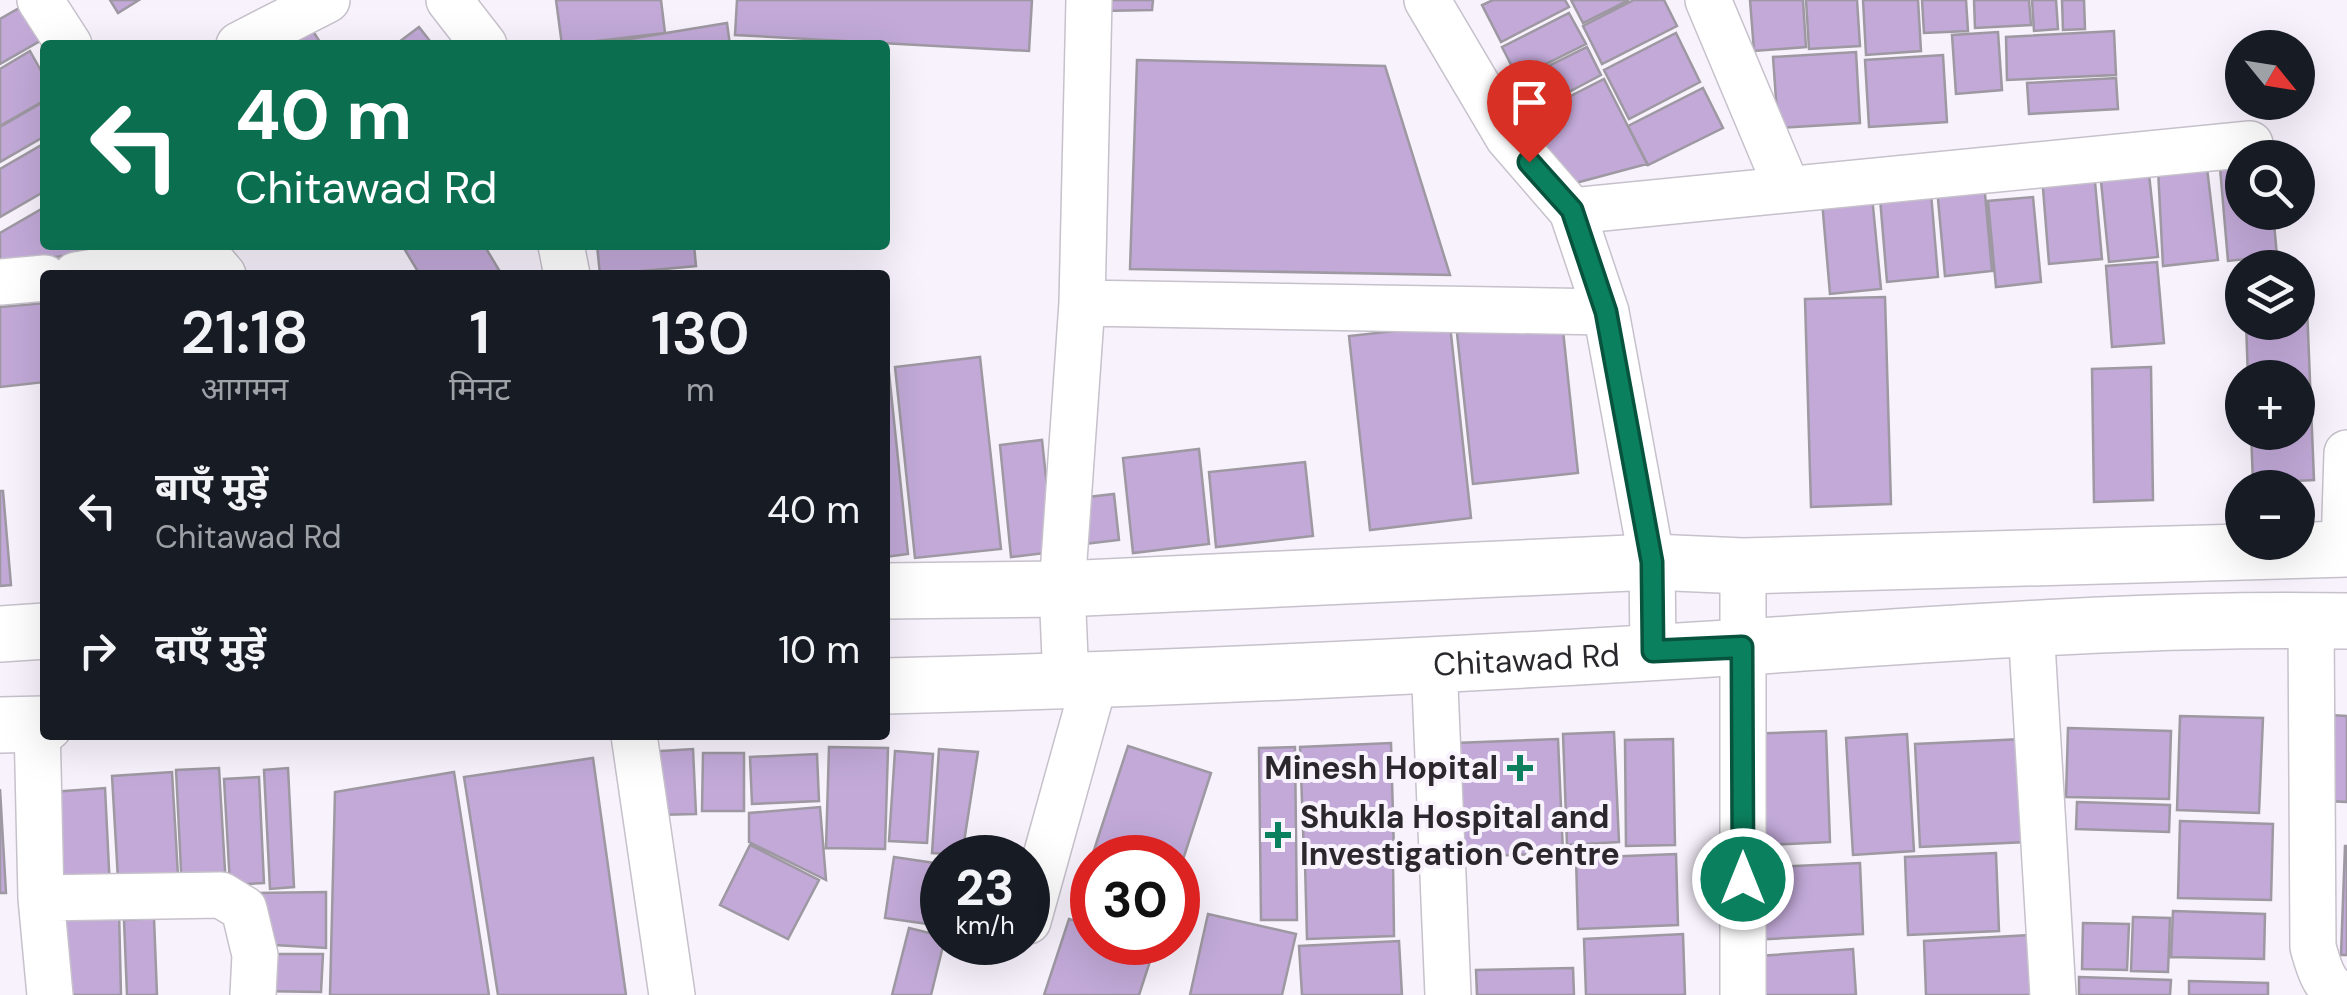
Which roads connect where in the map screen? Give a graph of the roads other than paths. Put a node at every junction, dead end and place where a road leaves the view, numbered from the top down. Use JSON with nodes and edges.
{"nodes":[{"id":1,"x":40,"y":0,"type":"edge"},
{"id":2,"x":327,"y":0,"type":"edge"},
{"id":3,"x":448,"y":0,"type":"edge"},
{"id":4,"x":1089,"y":0,"type":"edge"},
{"id":5,"x":1427,"y":0,"type":"edge"},
{"id":6,"x":1708,"y":0,"type":"edge"},
{"id":7,"x":66,"y":40,"type":"edge"},
{"id":8,"x":249,"y":40,"type":"edge"},
{"id":9,"x":480,"y":40,"type":"edge"},
{"id":10,"x":2225,"y":146,"type":"edge"},
{"id":11,"x":1787,"y":188,"type":"junction"},
{"id":12,"x":1572,"y":210,"type":"junction"},
{"id":13,"x":209,"y":258,"type":"edge"},
{"id":14,"x":115,"y":270,"type":"edge"},
{"id":15,"x":40,"y":278,"type":"edge"},
{"id":16,"x":0,"y":282,"type":"edge"},
{"id":17,"x":1082,"y":302,"type":"junction"},
{"id":18,"x":1606,"y":312,"type":"junction"},
{"id":19,"x":2347,"y":453,"type":"edge"},
{"id":20,"x":2346,"y":549,"type":"edge"},
{"id":21,"x":1652,"y":562,"type":"junction"},
{"id":22,"x":1743,"y":566,"type":"junction"},
{"id":23,"x":1062,"y":589,"type":"junction"},
{"id":24,"x":890,"y":591,"type":"edge"},
{"id":25,"x":2329,"y":620,"type":"edge"},
{"id":26,"x":2031,"y":626,"type":"junction"},
{"id":27,"x":40,"y":631,"type":"edge"},
{"id":28,"x":0,"y":634,"type":"edge"},
{"id":29,"x":1742,"y":647,"type":"junction"},
{"id":30,"x":1653,"y":651,"type":"junction"},
{"id":31,"x":1434,"y":662,"type":"junction"},
{"id":32,"x":1080,"y":681,"type":"junction"},
{"id":33,"x":890,"y":686,"type":"edge"},
{"id":34,"x":27,"y":724,"type":"edge"},
{"id":35,"x":635,"y":740,"type":"edge"},
{"id":36,"x":1047,"y":835,"type":"edge"},
{"id":37,"x":41,"y":898,"type":"junction"},
{"id":38,"x":50,"y":995,"type":"edge"},
{"id":39,"x":253,"y":995,"type":"edge"},
{"id":40,"x":672,"y":995,"type":"edge"},
{"id":41,"x":1448,"y":995,"type":"edge"},
{"id":42,"x":1743,"y":995,"type":"edge"},
{"id":43,"x":2053,"y":995,"type":"edge"},
{"id":44,"x":2344,"y":995,"type":"edge"}],
"edges":[{"from":1,"to":7,"type":"street"},
{"from":2,"to":8,"type":"street"},
{"from":3,"to":9,"type":"street"},
{"from":4,"to":17,"type":"street"},
{"from":5,"to":12,"type":"street"},
{"from":6,"to":11,"type":"street"},
{"from":10,"to":11,"type":"street"},
{"from":11,"to":12,"type":"street"},
{"from":12,"to":18,"type":"street"},
{"from":13,"to":14,"type":"street"},
{"from":15,"to":16,"type":"street"},
{"from":17,"to":18,"type":"street"},
{"from":17,"to":23,"type":"street"},
{"from":18,"to":21,"type":"street"},
{"from":19,"to":20,"type":"street"},
{"from":20,"to":22,"type":"main road"},
{"from":21,"to":22,"type":"main road"},
{"from":21,"to":23,"type":"main road"},
{"from":21,"to":30,"type":"street"},
{"from":22,"to":29,"type":"street"},
{"from":23,"to":24,"type":"main road"},
{"from":23,"to":32,"type":"street"},
{"from":25,"to":26,"type":"main road","name":"Chitawad Rd"},
{"from":25,"to":44,"type":"street"},
{"from":26,"to":29,"type":"main road","name":"Chitawad Rd"},
{"from":26,"to":43,"type":"street"},
{"from":27,"to":28,"type":"main road"},
{"from":29,"to":30,"type":"main road","name":"Chitawad Rd"},
{"from":29,"to":42,"type":"street"},
{"from":30,"to":31,"type":"main road","name":"Chitawad Rd"},
{"from":31,"to":32,"type":"main road","name":"Chitawad Rd"},
{"from":31,"to":41,"type":"street"},
{"from":32,"to":33,"type":"main road","name":"Chitawad Rd"},
{"from":32,"to":36,"type":"street"},
{"from":34,"to":37,"type":"street"},
{"from":35,"to":40,"type":"street"},
{"from":37,"to":38,"type":"street"},
{"from":37,"to":39,"type":"street"}]}
